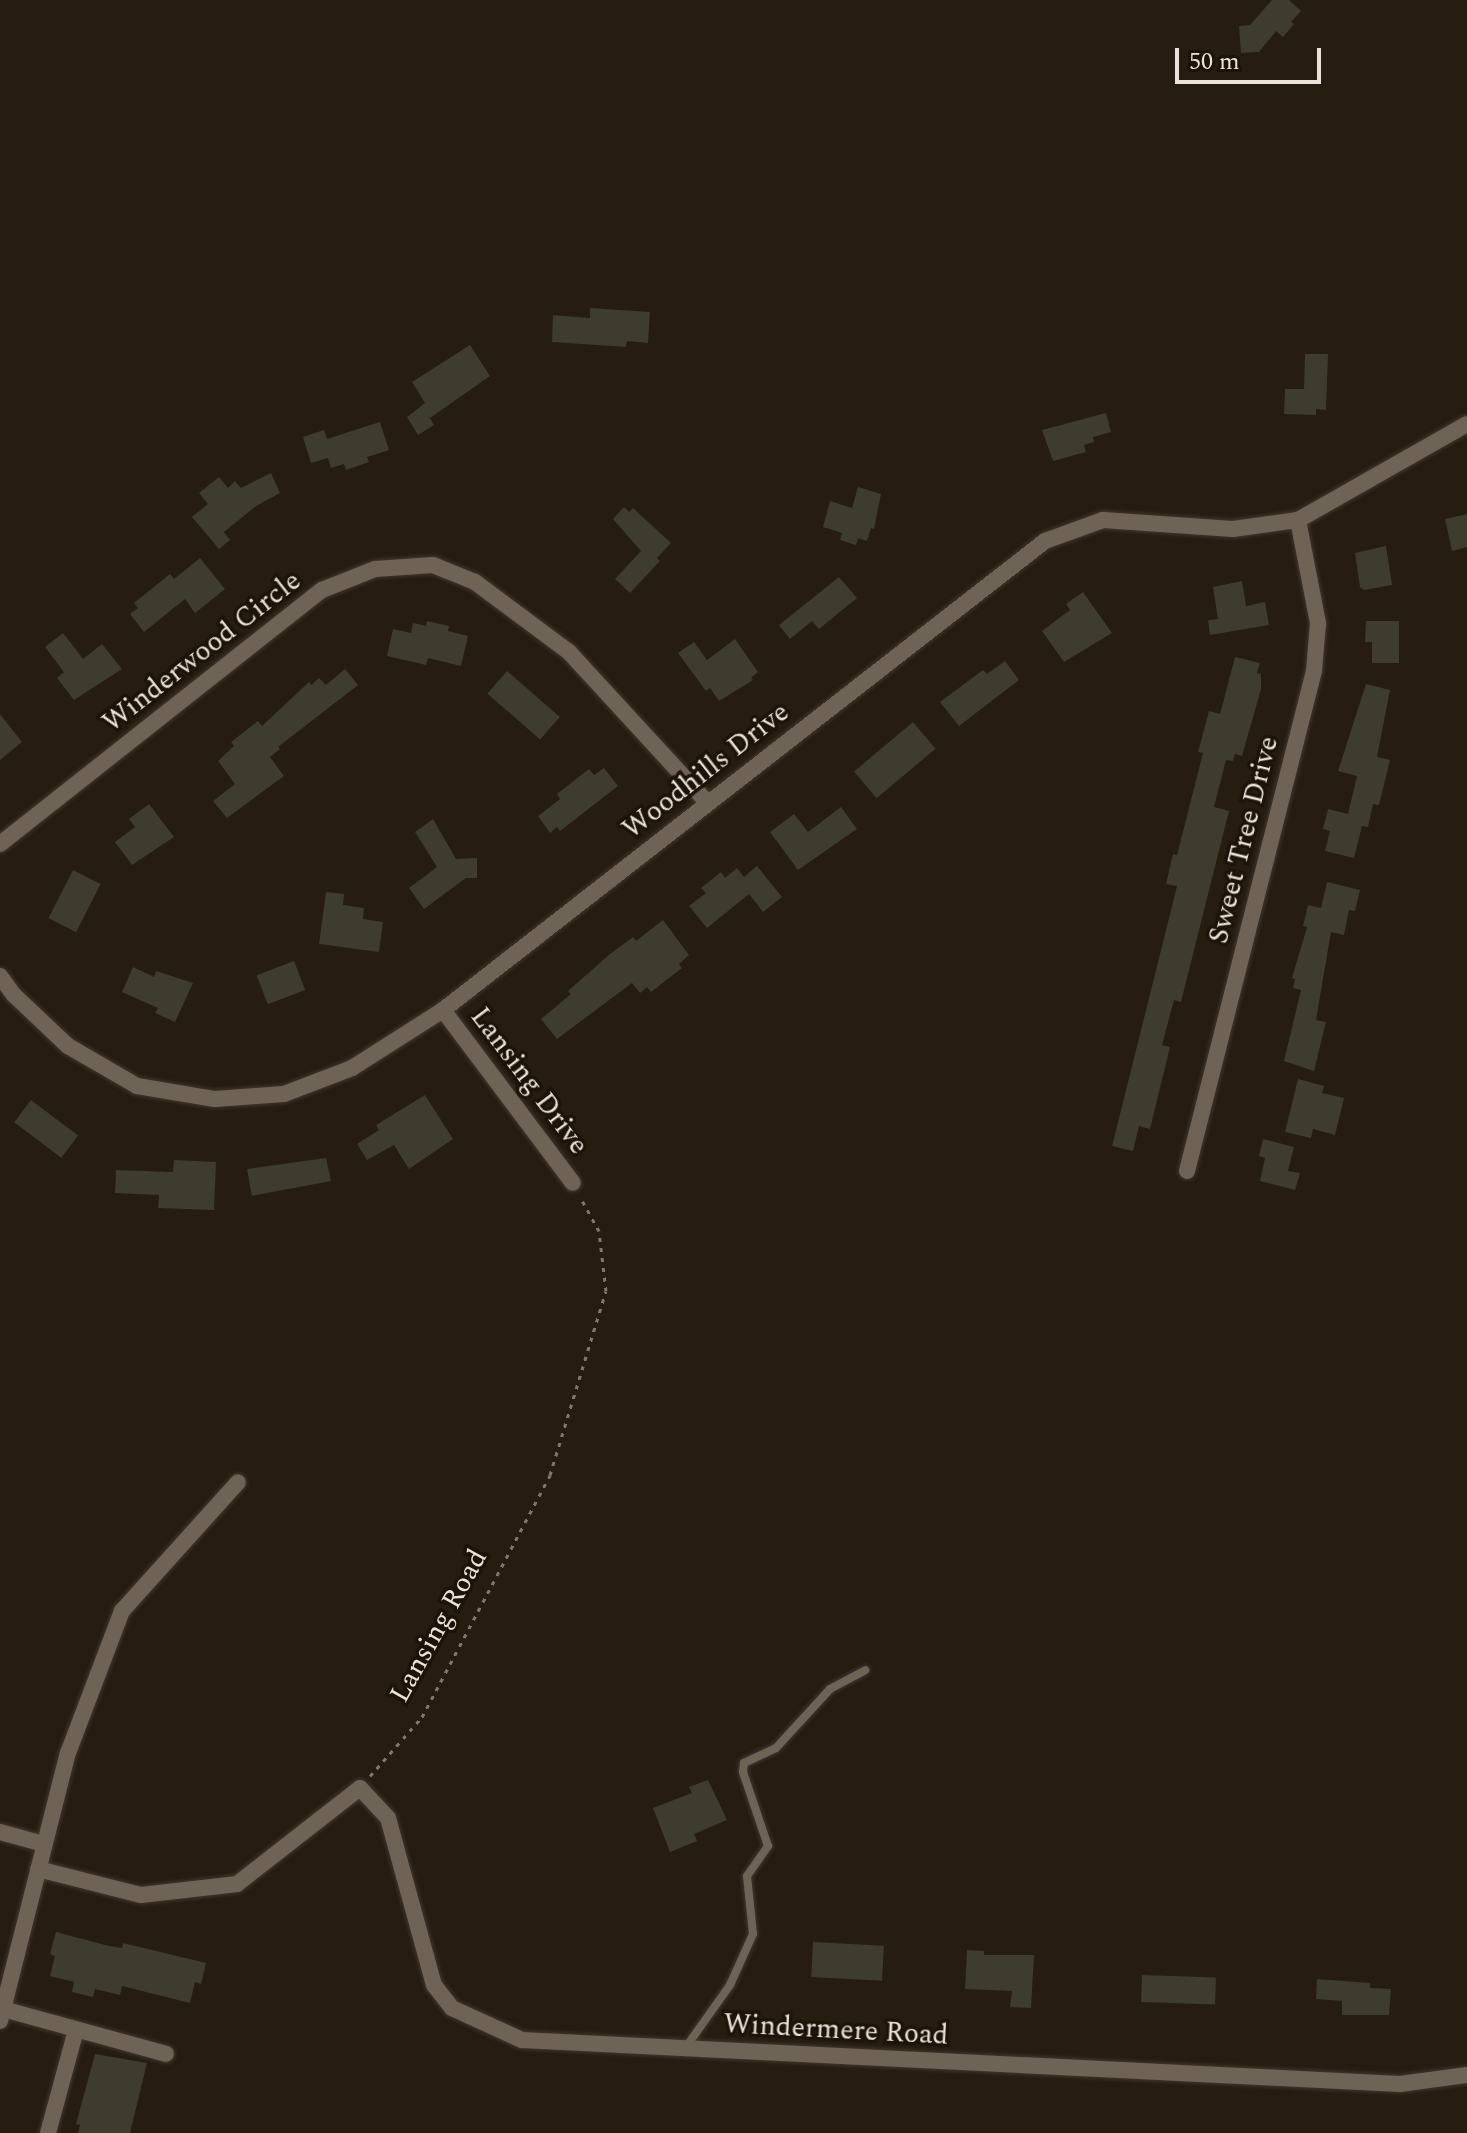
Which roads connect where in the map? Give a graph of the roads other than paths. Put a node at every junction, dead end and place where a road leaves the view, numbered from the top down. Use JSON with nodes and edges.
{"nodes":[{"id":1,"x":1467,"y":424,"type":"edge"},
{"id":2,"x":1298,"y":520,"type":"junction"},
{"id":3,"x":707,"y":802,"type":"junction"},
{"id":4,"x":0,"y":844,"type":"edge"},
{"id":5,"x":0,"y":976,"type":"edge"},
{"id":6,"x":443,"y":1010,"type":"junction"},
{"id":7,"x":1187,"y":1171,"type":"dead end"},
{"id":8,"x":573,"y":1183,"type":"road end"},
{"id":9,"x":238,"y":1482,"type":"dead end"},
{"id":10,"x":865,"y":1670,"type":"dead end"},
{"id":11,"x":0,"y":1832,"type":"edge"},
{"id":12,"x":44,"y":1844,"type":"junction"},
{"id":13,"x":38,"y":1869,"type":"junction"},
{"id":14,"x":4,"y":1982,"type":"edge"},
{"id":15,"x":2,"y":2015,"type":"edge"},
{"id":16,"x":76,"y":2030,"type":"junction"},
{"id":17,"x":686,"y":2048,"type":"junction"},
{"id":18,"x":166,"y":2054,"type":"dead end"},
{"id":19,"x":1467,"y":2075,"type":"edge"},
{"id":20,"x":48,"y":2133,"type":"edge"}],
"edges":[{"from":1,"to":2,"type":"street","name":"Woodhills Drive"},
{"from":2,"to":3,"type":"street","name":"Woodhills Drive"},
{"from":2,"to":7,"type":"street","name":"Sweet Tree Drive"},
{"from":3,"to":4,"type":"street","name":"Winderwood Circle"},
{"from":3,"to":6,"type":"street","name":"Woodhills Drive"},
{"from":5,"to":6,"type":"street","name":"Woodhills Drive"},
{"from":6,"to":8,"type":"street","name":"Lansing Drive"},
{"from":9,"to":12,"type":"street"},
{"from":10,"to":17,"type":"lane"},
{"from":11,"to":12,"type":"street"},
{"from":12,"to":13,"type":"street"},
{"from":13,"to":14,"type":"street"},
{"from":13,"to":17,"type":"street","name":"Windermere Road"},
{"from":14,"to":15,"type":"street"},
{"from":15,"to":16,"type":"street"},
{"from":16,"to":18,"type":"street"},
{"from":16,"to":20,"type":"street"},
{"from":17,"to":19,"type":"street","name":"Windermere Road"}]}
